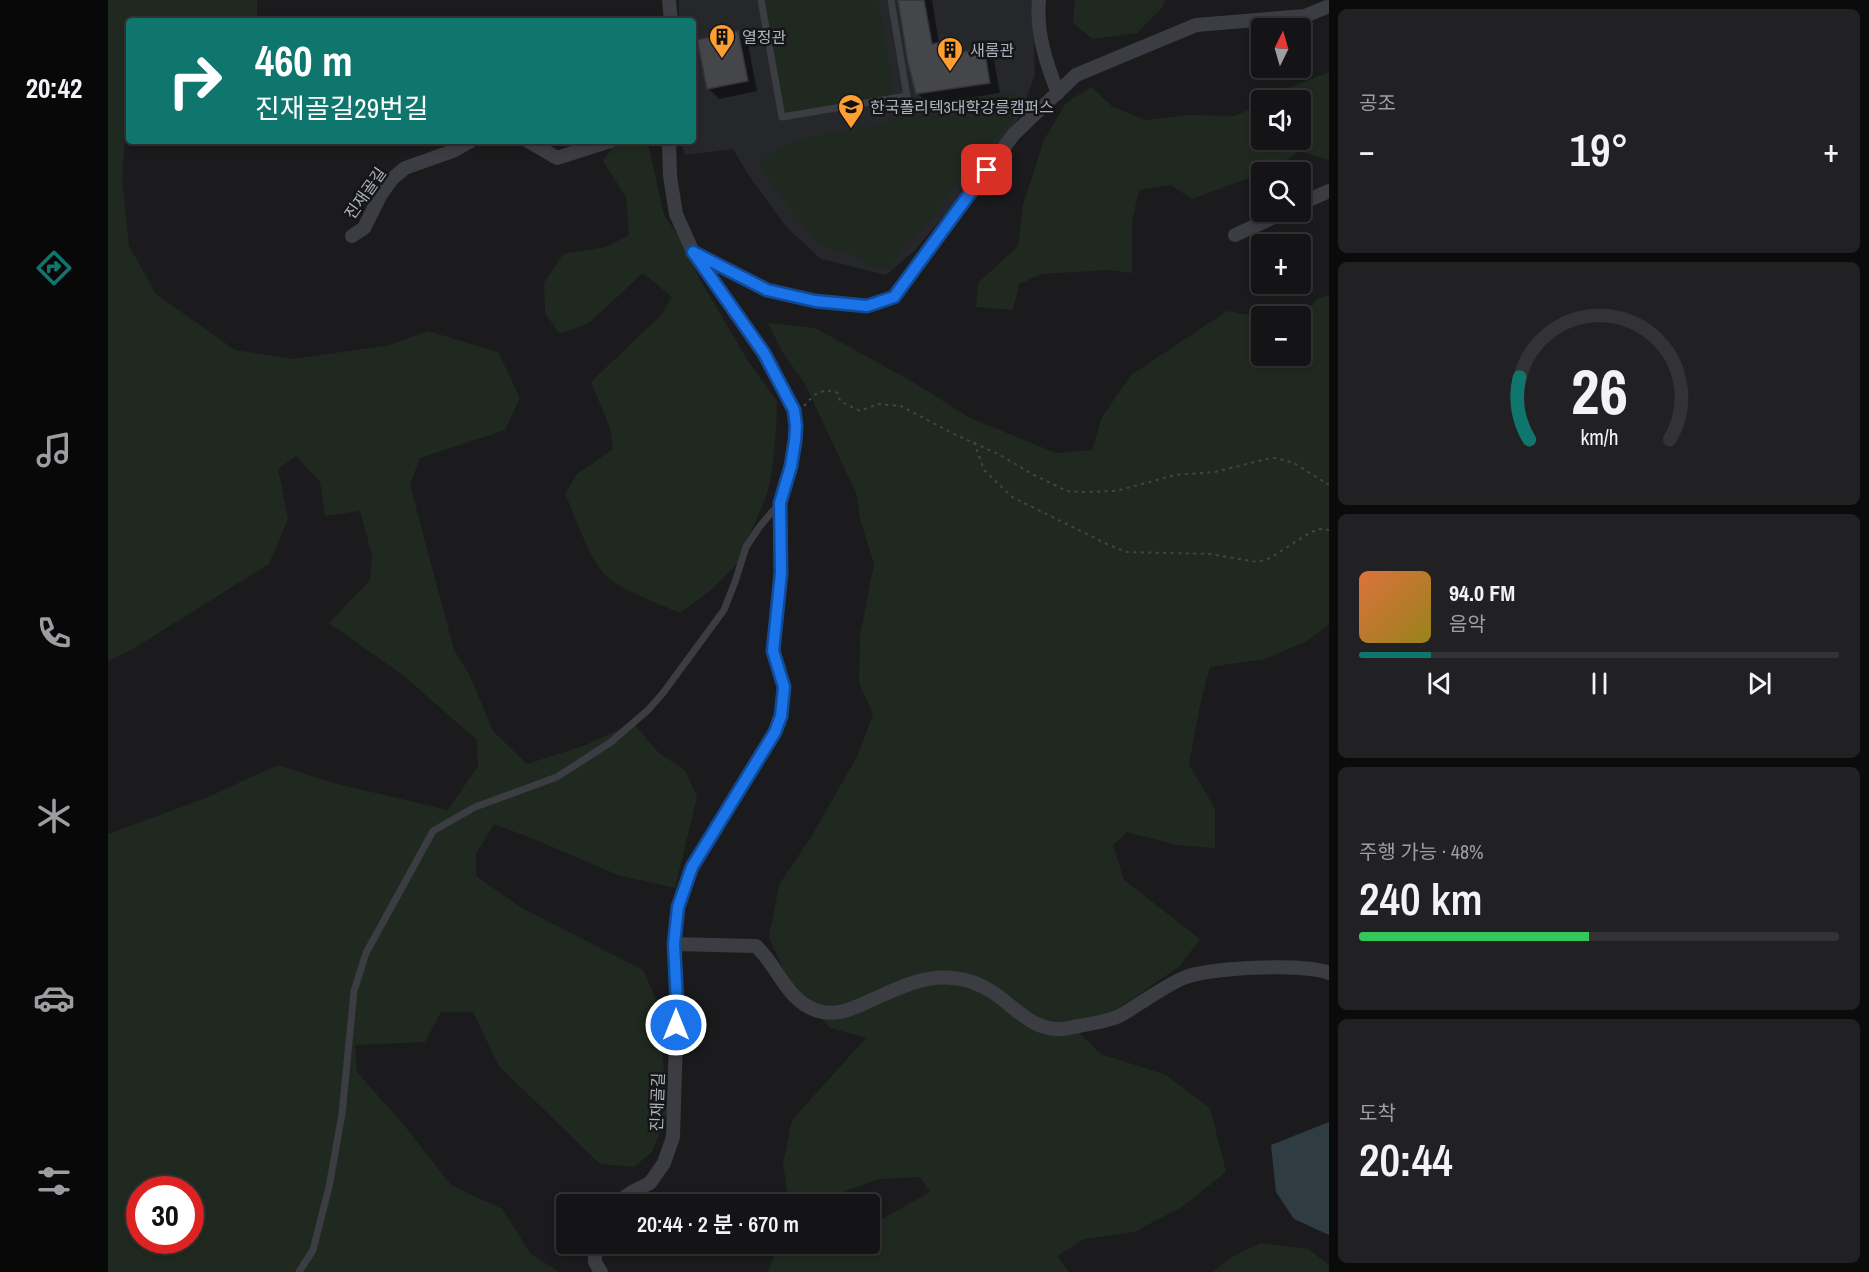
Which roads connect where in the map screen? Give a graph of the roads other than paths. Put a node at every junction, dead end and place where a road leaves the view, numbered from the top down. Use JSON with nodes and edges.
{"nodes":[{"id":1,"x":669,"y":0,"type":"edge"},
{"id":2,"x":761,"y":0,"type":"edge"},
{"id":3,"x":891,"y":0,"type":"edge"},
{"id":4,"x":1039,"y":0,"type":"edge"},
{"id":5,"x":1329,"y":6,"type":"edge"},
{"id":6,"x":671,"y":18,"type":"edge"},
{"id":7,"x":1058,"y":93,"type":"junction"},
{"id":8,"x":466,"y":144,"type":"edge"},
{"id":9,"x":533,"y":144,"type":"edge"},
{"id":10,"x":601,"y":144,"type":"edge"},
{"id":11,"x":669,"y":144,"type":"edge"},
{"id":12,"x":1329,"y":191,"type":"edge"},
{"id":13,"x":1311,"y":199,"type":"edge"},
{"id":14,"x":1263,"y":222,"type":"edge"},
{"id":15,"x":1235,"y":235,"type":"dead end"},
{"id":16,"x":352,"y":236,"type":"dead end"},
{"id":17,"x":693,"y":252,"type":"junction"},
{"id":18,"x":780,"y":503,"type":"junction"},
{"id":19,"x":674,"y":944,"type":"junction"},
{"id":20,"x":1329,"y":973,"type":"edge"},
{"id":21,"x":629,"y":1194,"type":"edge"},
{"id":22,"x":595,"y":1254,"type":"edge"},
{"id":23,"x":299,"y":1272,"type":"edge"},
{"id":24,"x":601,"y":1272,"type":"edge"}],
"edges":[{"from":1,"to":6,"type":"street"},
{"from":2,"to":3,"type":"lane"},
{"from":4,"to":7,"type":"street"},
{"from":5,"to":7,"type":"street"},
{"from":7,"to":17,"type":"street"},
{"from":8,"to":16,"type":"street","name":"진재골길"},
{"from":9,"to":10,"type":"street"},
{"from":11,"to":17,"type":"street","name":"진재골길"},
{"from":12,"to":13,"type":"street"},
{"from":14,"to":15,"type":"street"},
{"from":17,"to":18,"type":"street","name":"진재골길"},
{"from":18,"to":19,"type":"street","name":"진재골길"},
{"from":18,"to":23,"type":"lane"},
{"from":19,"to":20,"type":"street"},
{"from":19,"to":21,"type":"street","name":"진재골길"},
{"from":22,"to":24,"type":"street"}]}
